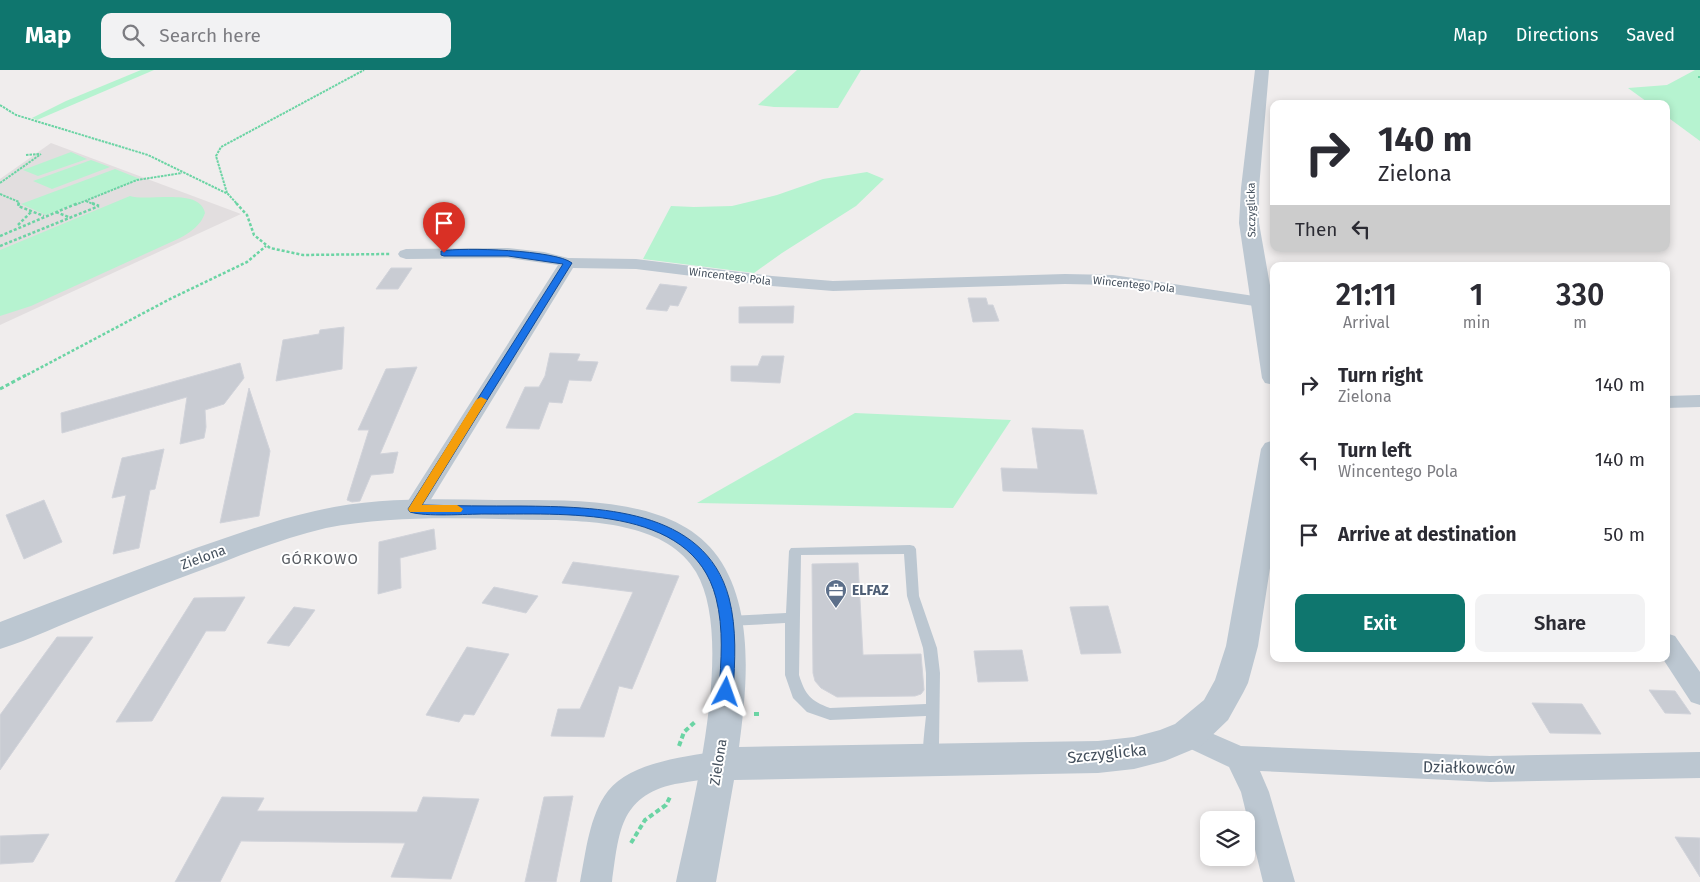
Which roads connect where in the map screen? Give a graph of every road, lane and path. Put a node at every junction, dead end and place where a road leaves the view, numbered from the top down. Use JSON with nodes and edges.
{"nodes":[{"id":1,"x":364,"y":70,"type":"edge"},
{"id":2,"x":1262,"y":70,"type":"edge"},
{"id":3,"x":0,"y":105,"type":"edge"},
{"id":4,"x":26,"y":155,"type":"dead end"},
{"id":5,"x":183,"y":173,"type":"junction"},
{"id":6,"x":0,"y":183,"type":"edge"},
{"id":7,"x":0,"y":194,"type":"edge"},
{"id":8,"x":228,"y":194,"type":"junction"},
{"id":9,"x":84,"y":201,"type":"junction"},
{"id":10,"x":32,"y":211,"type":"junction"},
{"id":11,"x":56,"y":212,"type":"junction"},
{"id":12,"x":44,"y":216,"type":"junction"},
{"id":13,"x":71,"y":218,"type":"junction"},
{"id":14,"x":16,"y":228,"type":"junction"},
{"id":15,"x":0,"y":236,"type":"edge"},
{"id":16,"x":0,"y":246,"type":"edge"},
{"id":17,"x":266,"y":246,"type":"junction"},
{"id":18,"x":406,"y":254,"type":"joint"},
{"id":19,"x":568,"y":263,"type":"junction"},
{"id":20,"x":1261,"y":302,"type":"junction"},
{"id":21,"x":1270,"y":355,"type":"edge"},
{"id":22,"x":0,"y":389,"type":"edge"},
{"id":23,"x":1700,"y":401,"type":"edge"},
{"id":24,"x":1670,"y":402,"type":"edge"},
{"id":25,"x":1270,"y":474,"type":"edge"},
{"id":26,"x":414,"y":509,"type":"junction"},
{"id":27,"x":792,"y":618,"type":"junction"},
{"id":28,"x":727,"y":621,"type":"junction"},
{"id":29,"x":0,"y":636,"type":"edge"},
{"id":30,"x":1670,"y":649,"type":"edge"},
{"id":31,"x":1700,"y":694,"type":"edge"},
{"id":32,"x":933,"y":710,"type":"junction"},
{"id":33,"x":1188,"y":735,"type":"junction"},
{"id":34,"x":1239,"y":758,"type":"junction"},
{"id":35,"x":928,"y":760,"type":"junction"},
{"id":36,"x":718,"y":764,"type":"junction"},
{"id":37,"x":1700,"y":765,"type":"edge"},
{"id":38,"x":596,"y":882,"type":"edge"},
{"id":39,"x":696,"y":882,"type":"edge"},
{"id":40,"x":1279,"y":882,"type":"edge"}],
"edges":[{"from":1,"to":8,"type":"path"},
{"from":2,"to":20,"type":"street","name":"Szczyglicka"},
{"from":3,"to":5,"type":"path"},
{"from":4,"to":6,"type":"path"},
{"from":5,"to":8,"type":"path"},
{"from":5,"to":9,"type":"path"},
{"from":7,"to":10,"type":"path"},
{"from":8,"to":17,"type":"path"},
{"from":9,"to":11,"type":"path"},
{"from":9,"to":13,"type":"path"},
{"from":10,"to":12,"type":"path"},
{"from":10,"to":14,"type":"path"},
{"from":11,"to":12,"type":"path"},
{"from":11,"to":13,"type":"path"},
{"from":12,"to":14,"type":"path"},
{"from":13,"to":16,"type":"path"},
{"from":14,"to":15,"type":"path"},
{"from":17,"to":18,"type":"path"},
{"from":17,"to":22,"type":"path"},
{"from":18,"to":19,"type":"street","name":"Wincentego Pola"},
{"from":19,"to":20,"type":"street","name":"Wincentego Pola"},
{"from":19,"to":26,"type":"street"},
{"from":20,"to":21,"type":"street","name":"Szczyglicka"},
{"from":23,"to":24,"type":"street"},
{"from":25,"to":33,"type":"street","name":"Szczyglicka"},
{"from":26,"to":28,"type":"street","name":"Zielona"},
{"from":26,"to":29,"type":"street","name":"Zielona"},
{"from":27,"to":28,"type":"lane"},
{"from":27,"to":32,"type":"lane"},
{"from":27,"to":32,"type":"lane"},
{"from":28,"to":36,"type":"street","name":"Zielona"},
{"from":30,"to":31,"type":"street"},
{"from":32,"to":35,"type":"lane"},
{"from":33,"to":34,"type":"street"},
{"from":33,"to":35,"type":"street","name":"Szczyglicka"},
{"from":34,"to":37,"type":"street","name":"Działkowców"},
{"from":34,"to":40,"type":"street"},
{"from":35,"to":36,"type":"street","name":"Szczyglicka"},
{"from":36,"to":38,"type":"street"},
{"from":36,"to":39,"type":"street","name":"Zielona"}]}
